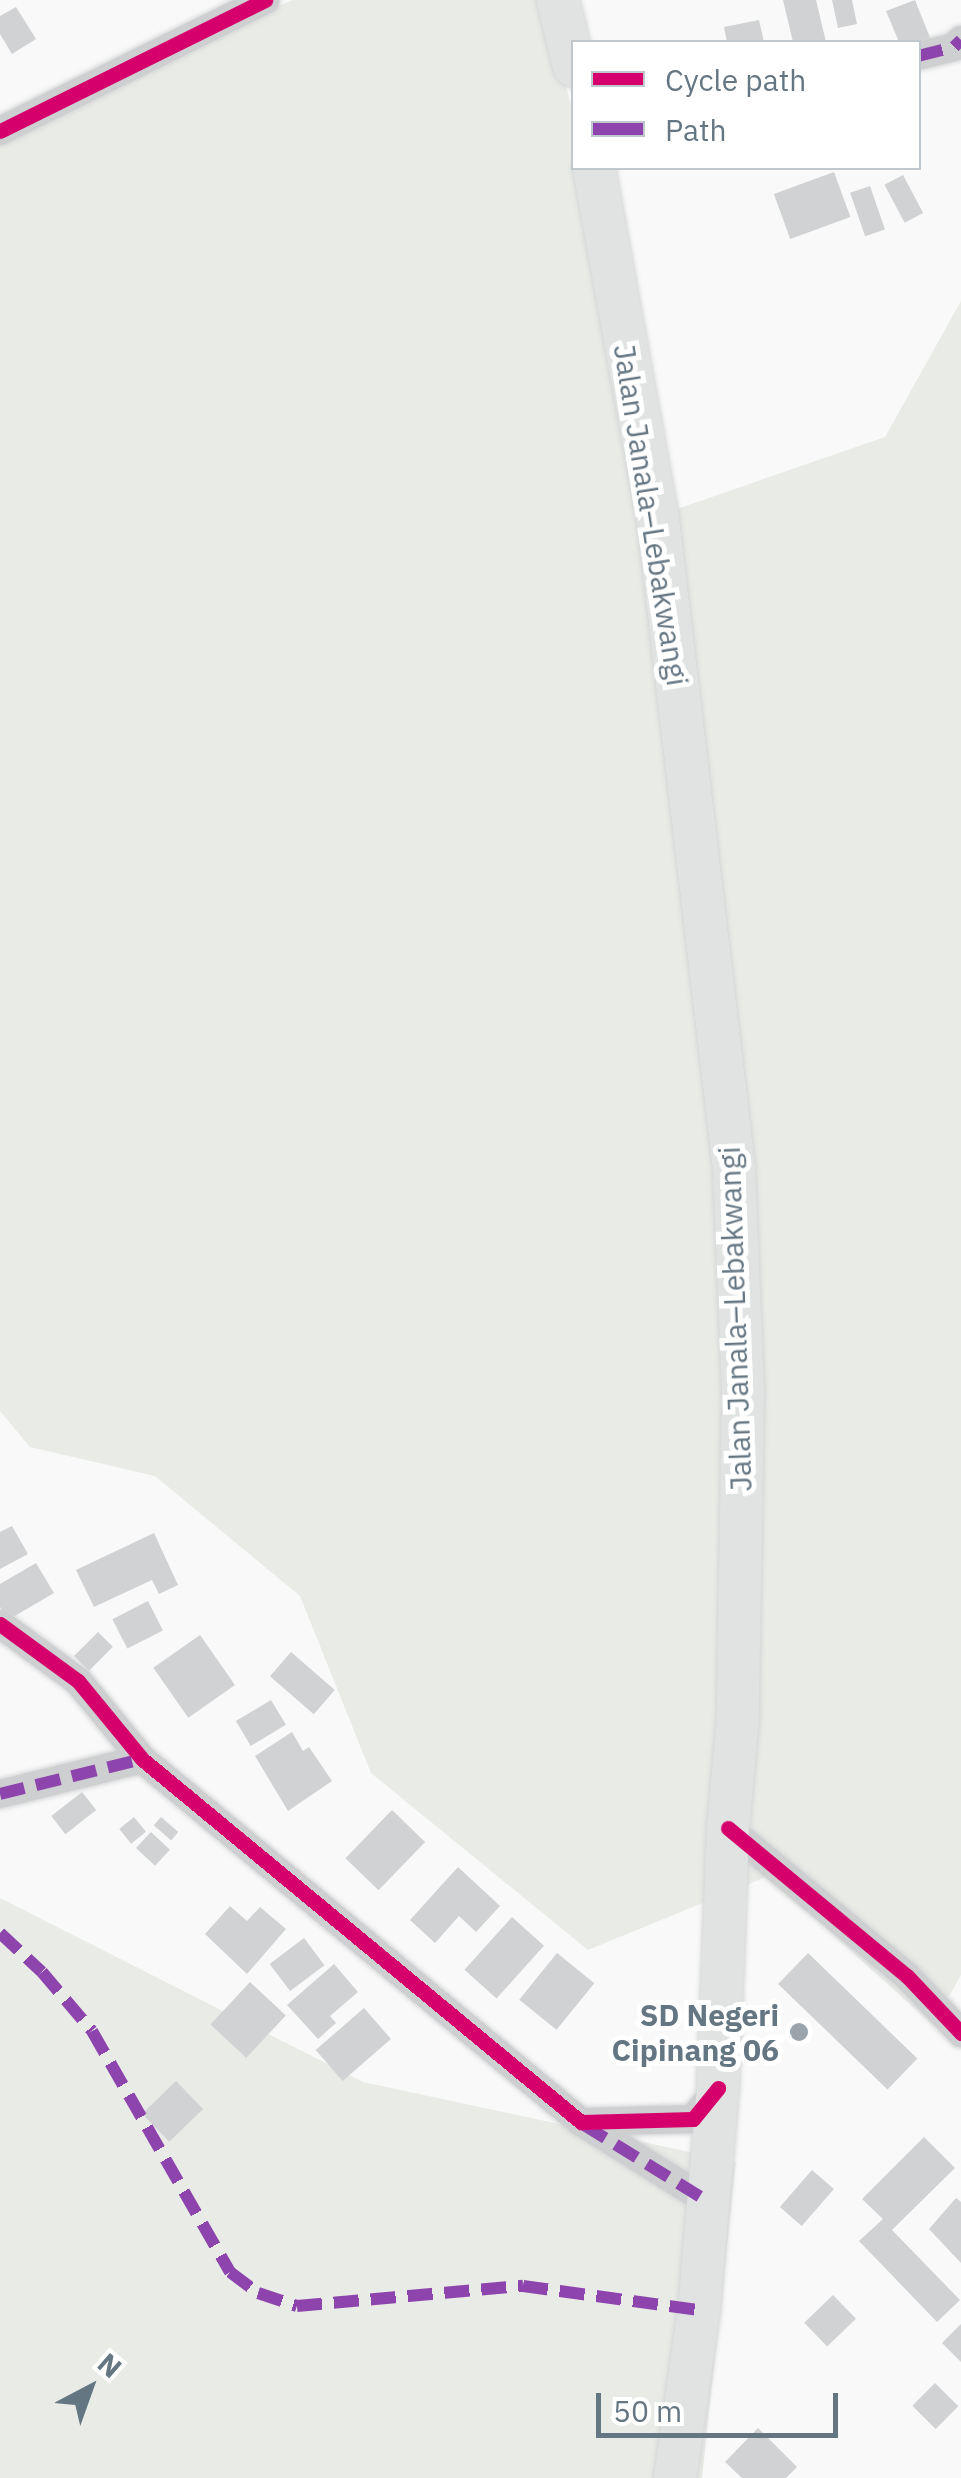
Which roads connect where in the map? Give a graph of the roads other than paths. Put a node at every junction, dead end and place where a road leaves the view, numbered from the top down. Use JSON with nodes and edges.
{"nodes":[{"id":1,"x":264,"y":0,"type":"edge"},
{"id":2,"x":558,"y":0,"type":"edge"},
{"id":3,"x":961,"y":40,"type":"edge"},
{"id":4,"x":571,"y":54,"type":"edge"},
{"id":5,"x":921,"y":55,"type":"edge"},
{"id":6,"x":0,"y":132,"type":"edge"},
{"id":7,"x":594,"y":170,"type":"edge"},
{"id":8,"x":0,"y":1624,"type":"edge"},
{"id":9,"x":142,"y":1758,"type":"junction"},
{"id":10,"x":0,"y":1794,"type":"edge"},
{"id":11,"x":728,"y":1828,"type":"junction"},
{"id":12,"x":961,"y":2033,"type":"edge"},
{"id":13,"x":718,"y":2088,"type":"junction"},
{"id":14,"x":581,"y":2122,"type":"junction"},
{"id":15,"x":707,"y":2201,"type":"junction"},
{"id":16,"x":675,"y":2478,"type":"edge"}],
"edges":[{"from":1,"to":6,"type":"street"},
{"from":2,"to":4,"type":"main road"},
{"from":3,"to":5,"type":"street"},
{"from":7,"to":11,"type":"main road","name":"Jalan Janala–Lebakwangi"},
{"from":8,"to":9,"type":"street"},
{"from":9,"to":10,"type":"street"},
{"from":9,"to":14,"type":"street"},
{"from":11,"to":12,"type":"street"},
{"from":11,"to":13,"type":"main road","name":"Jalan Janala–Lebakwangi"},
{"from":13,"to":14,"type":"street"},
{"from":13,"to":15,"type":"main road","name":"Jalan Janala–Lebakwangi"},
{"from":14,"to":15,"type":"street"},
{"from":15,"to":16,"type":"main road","name":"Jalan Janala–Lebakwangi"}]}
